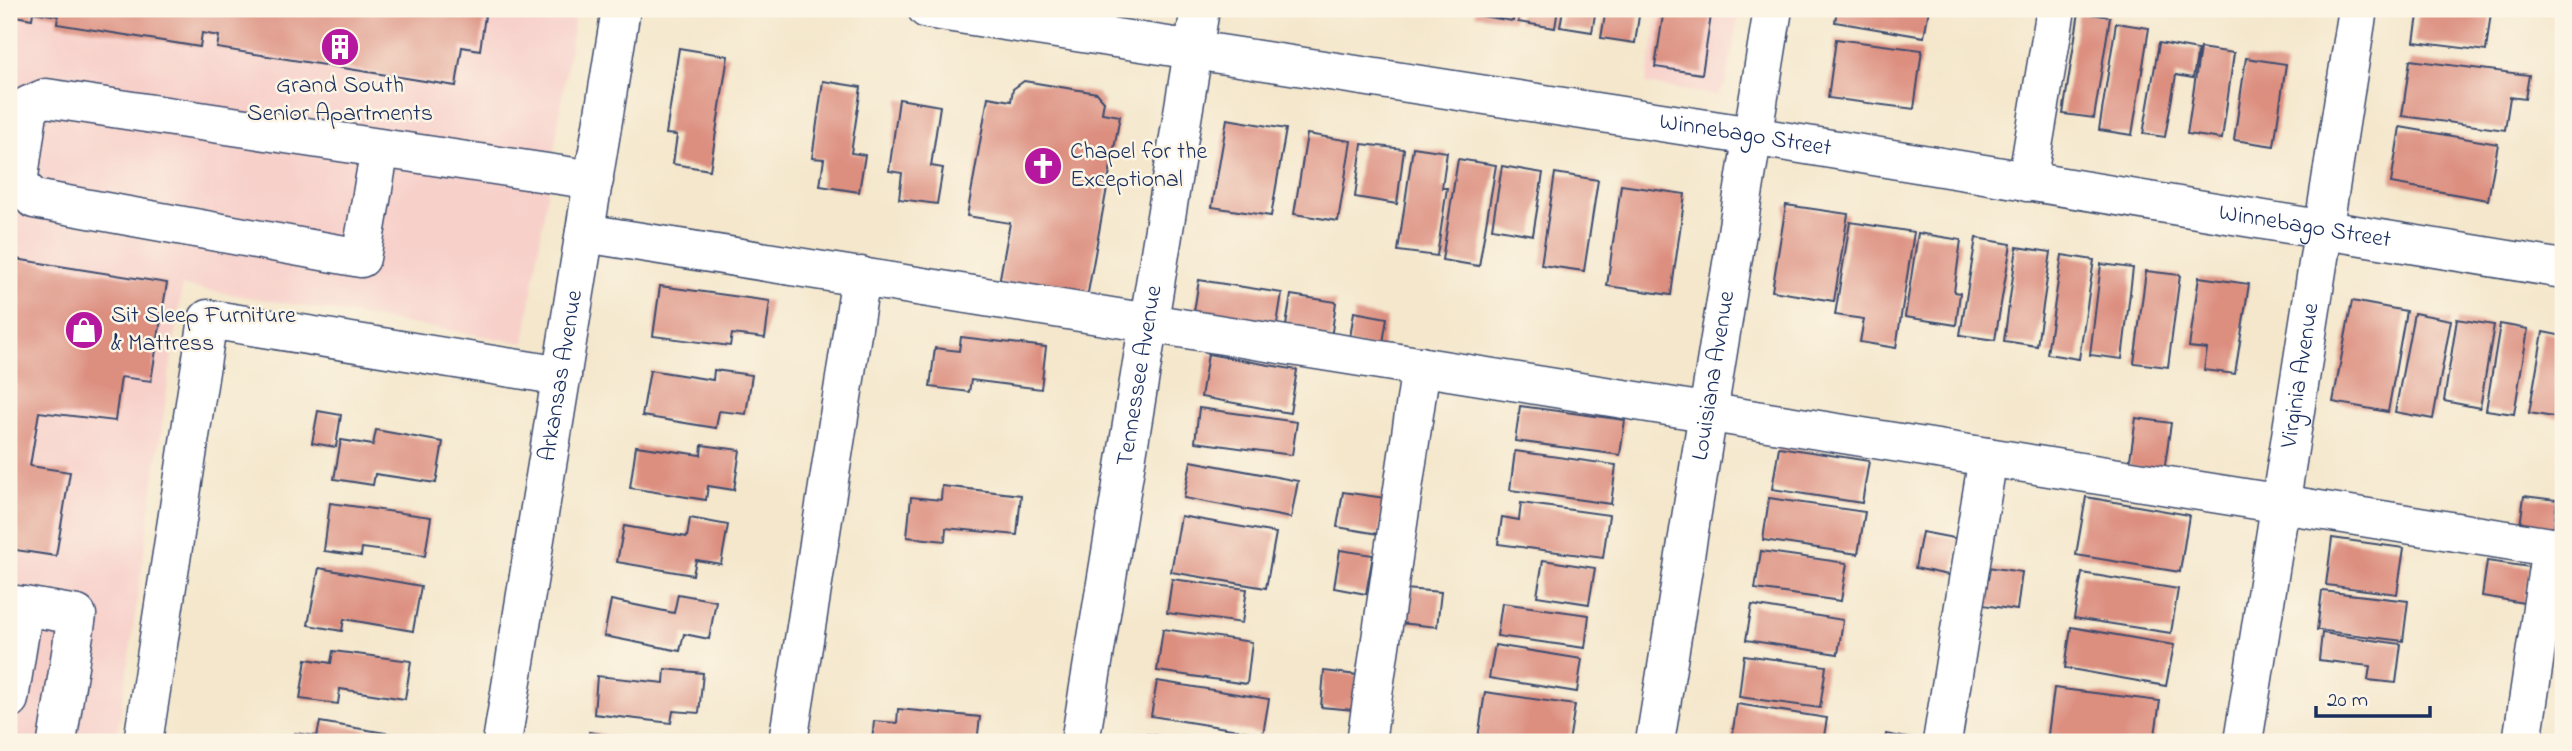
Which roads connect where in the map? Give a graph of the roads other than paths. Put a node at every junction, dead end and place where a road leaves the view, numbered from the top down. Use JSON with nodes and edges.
{"nodes":[{"id":1,"x":621,"y":9,"type":"edge"},
{"id":2,"x":927,"y":9,"type":"edge"},
{"id":3,"x":1200,"y":9,"type":"edge"},
{"id":4,"x":1773,"y":9,"type":"edge"},
{"id":5,"x":2056,"y":9,"type":"edge"},
{"id":6,"x":2358,"y":9,"type":"edge"},
{"id":7,"x":1194,"y":50,"type":"junction"},
{"id":8,"x":1752,"y":136,"type":"junction"},
{"id":9,"x":380,"y":148,"type":"junction"},
{"id":10,"x":594,"y":180,"type":"junction"},
{"id":11,"x":2027,"y":181,"type":"junction"},
{"id":12,"x":2323,"y":229,"type":"junction"},
{"id":13,"x":585,"y":233,"type":"junction"},
{"id":14,"x":2563,"y":270,"type":"edge"},
{"id":15,"x":861,"y":276,"type":"junction"},
{"id":16,"x":1149,"y":322,"type":"junction"},
{"id":17,"x":1421,"y":366,"type":"junction"},
{"id":18,"x":562,"y":376,"type":"junction"},
{"id":19,"x":1708,"y":412,"type":"junction"},
{"id":20,"x":1988,"y":457,"type":"junction"},
{"id":21,"x":2281,"y":503,"type":"junction"},
{"id":22,"x":2557,"y":548,"type":"edge"},
{"id":23,"x":16,"y":605,"type":"edge"},
{"id":24,"x":9,"y":699,"type":"edge"},
{"id":25,"x":57,"y":742,"type":"edge"},
{"id":26,"x":143,"y":742,"type":"edge"},
{"id":27,"x":502,"y":742,"type":"edge"},
{"id":28,"x":788,"y":742,"type":"edge"},
{"id":29,"x":1080,"y":742,"type":"edge"},
{"id":30,"x":1366,"y":742,"type":"edge"},
{"id":31,"x":1655,"y":742,"type":"edge"},
{"id":32,"x":1942,"y":742,"type":"edge"},
{"id":33,"x":2243,"y":742,"type":"edge"},
{"id":34,"x":2522,"y":742,"type":"edge"}],
"edges":[{"from":1,"to":10,"type":"street","name":"Arkansas Avenue"},
{"from":2,"to":7,"type":"street","name":"Winnebago Street"},
{"from":3,"to":7,"type":"street","name":"Tennessee Avenue"},
{"from":4,"to":8,"type":"street","name":"Louisiana Avenue"},
{"from":5,"to":11,"type":"street"},
{"from":6,"to":12,"type":"street","name":"Virginia Avenue"},
{"from":7,"to":8,"type":"street","name":"Winnebago Street"},
{"from":7,"to":16,"type":"street","name":"Tennessee Avenue"},
{"from":8,"to":11,"type":"street","name":"Winnebago Street"},
{"from":8,"to":19,"type":"street","name":"Louisiana Avenue"},
{"from":9,"to":9,"type":"street"},
{"from":9,"to":10,"type":"street"},
{"from":10,"to":13,"type":"street","name":"Arkansas Avenue"},
{"from":11,"to":12,"type":"street","name":"Winnebago Street"},
{"from":12,"to":14,"type":"street","name":"Winnebago Street"},
{"from":12,"to":21,"type":"street","name":"Virginia Avenue"},
{"from":13,"to":15,"type":"street"},
{"from":13,"to":18,"type":"street","name":"Arkansas Avenue"},
{"from":15,"to":16,"type":"street"},
{"from":15,"to":28,"type":"street"},
{"from":16,"to":17,"type":"street"},
{"from":16,"to":29,"type":"street","name":"Tennessee Avenue"},
{"from":17,"to":19,"type":"street"},
{"from":17,"to":30,"type":"street"},
{"from":18,"to":26,"type":"street"},
{"from":18,"to":27,"type":"street","name":"Arkansas Avenue"},
{"from":19,"to":20,"type":"street"},
{"from":19,"to":31,"type":"street","name":"Louisiana Avenue"},
{"from":20,"to":21,"type":"street"},
{"from":20,"to":32,"type":"street"},
{"from":21,"to":22,"type":"street"},
{"from":21,"to":33,"type":"street","name":"Virginia Avenue"},
{"from":22,"to":34,"type":"street"},
{"from":23,"to":24,"type":"street"},
{"from":23,"to":25,"type":"street"}]}
